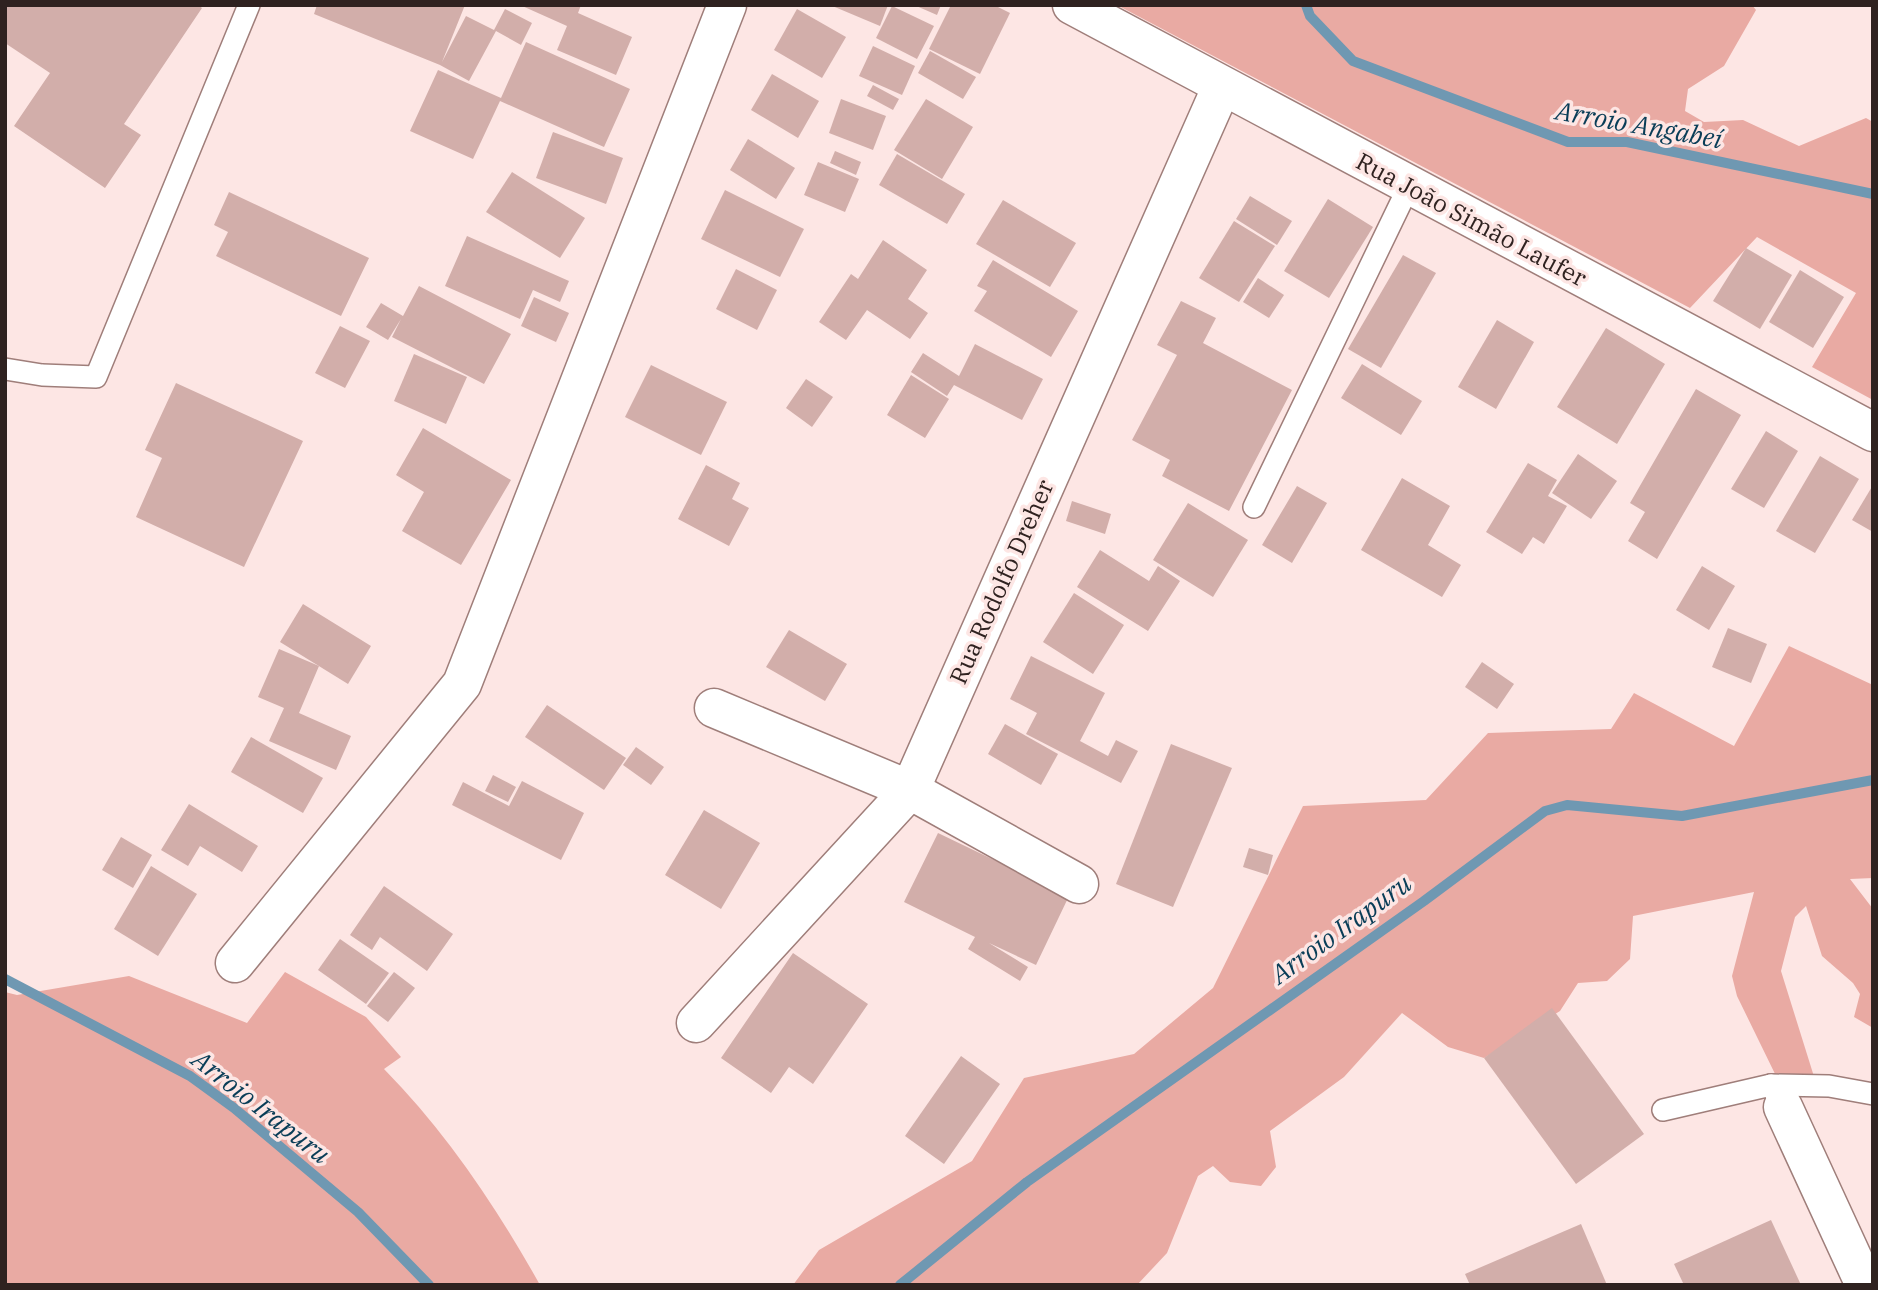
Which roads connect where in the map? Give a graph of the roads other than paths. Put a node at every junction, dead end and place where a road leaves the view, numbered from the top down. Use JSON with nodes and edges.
{"nodes":[{"id":1,"x":250,"y":5,"type":"edge"},
{"id":2,"x":727,"y":5,"type":"edge"},
{"id":3,"x":1072,"y":5,"type":"edge"},
{"id":4,"x":1222,"y":86,"type":"junction"},
{"id":5,"x":1408,"y":187,"type":"junction"},
{"id":6,"x":5,"y":369,"type":"edge"},
{"id":7,"x":1873,"y":432,"type":"edge"},
{"id":8,"x":1254,"y":507,"type":"dead end"},
{"id":9,"x":714,"y":709,"type":"dead end"},
{"id":10,"x":910,"y":790,"type":"junction"},
{"id":11,"x":1079,"y":884,"type":"dead end"},
{"id":12,"x":235,"y":963,"type":"dead end"},
{"id":13,"x":696,"y":1023,"type":"dead end"},
{"id":14,"x":1873,"y":1094,"type":"edge"},
{"id":15,"x":1777,"y":1096,"type":"junction"},
{"id":16,"x":1663,"y":1110,"type":"dead end"},
{"id":17,"x":1865,"y":1285,"type":"edge"}],
"edges":[{"from":1,"to":6,"type":"lane"},
{"from":2,"to":12,"type":"street"},
{"from":3,"to":4,"type":"street","name":"Rua João Simão Laufer"},
{"from":4,"to":5,"type":"street","name":"Rua João Simão Laufer"},
{"from":4,"to":10,"type":"street","name":"Rua Rodolfo Dreher"},
{"from":5,"to":7,"type":"street","name":"Rua João Simão Laufer"},
{"from":5,"to":8,"type":"lane"},
{"from":9,"to":10,"type":"street"},
{"from":10,"to":11,"type":"street"},
{"from":10,"to":13,"type":"street","name":"Rua Rodolfo Dreher"},
{"from":14,"to":15,"type":"lane"},
{"from":15,"to":16,"type":"lane"},
{"from":15,"to":17,"type":"street"}]}
